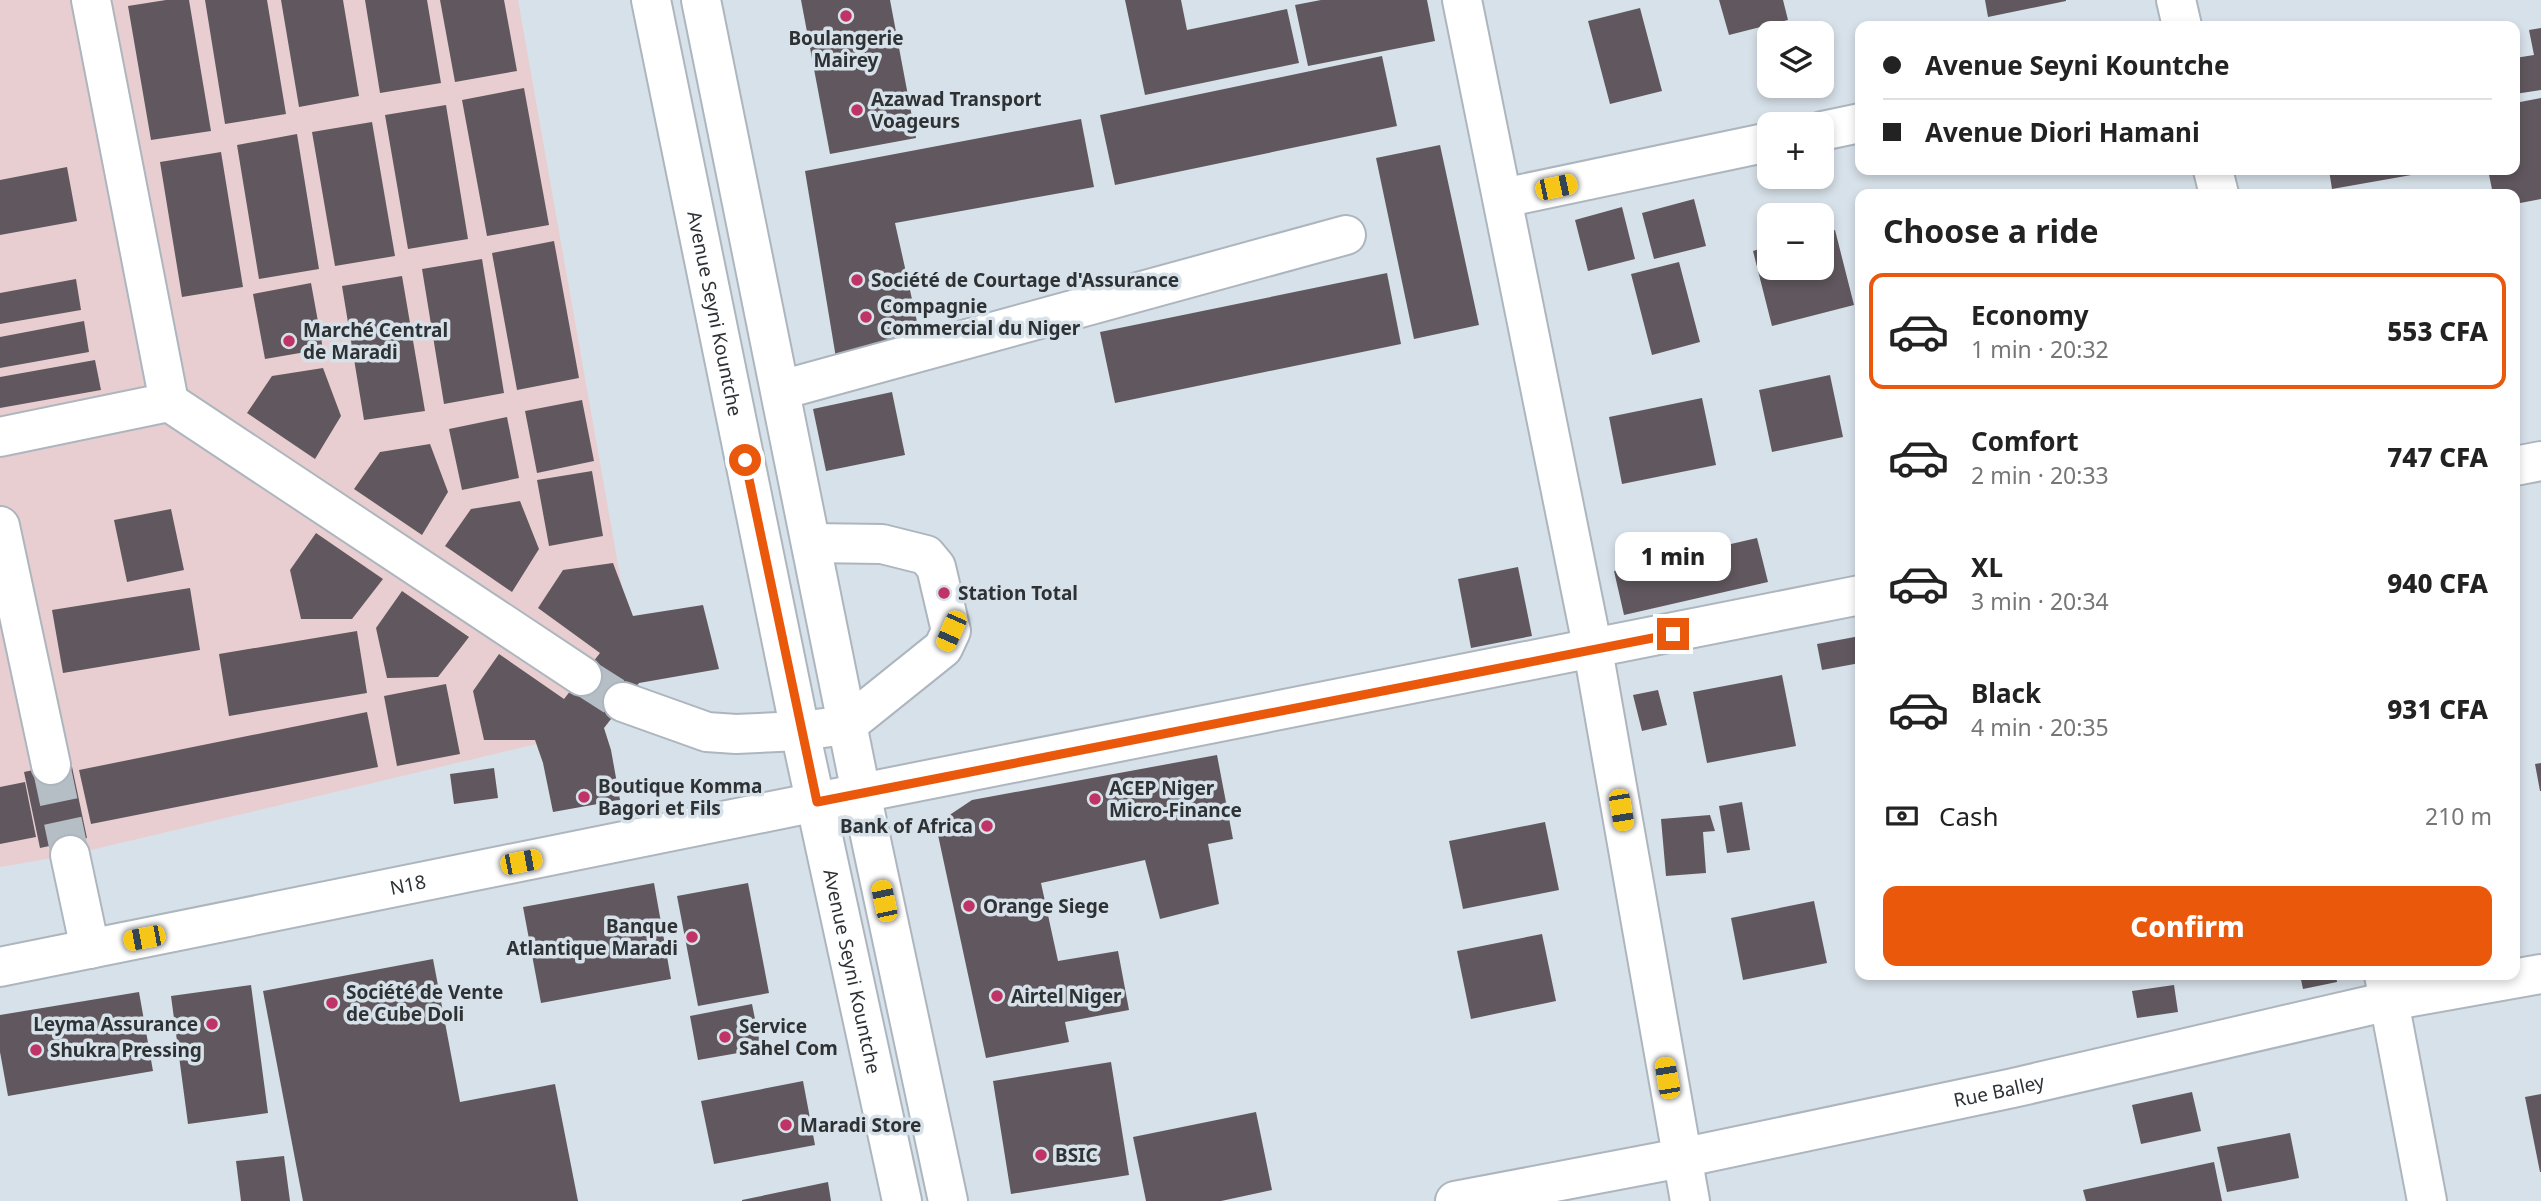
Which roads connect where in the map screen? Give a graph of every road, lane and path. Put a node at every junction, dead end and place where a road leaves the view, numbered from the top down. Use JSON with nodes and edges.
{"nodes":[{"id":1,"x":91,"y":0,"type":"edge"},
{"id":2,"x":651,"y":0,"type":"edge"},
{"id":3,"x":702,"y":0,"type":"edge"},
{"id":4,"x":1462,"y":0,"type":"edge"},
{"id":5,"x":2176,"y":0,"type":"edge"},
{"id":6,"x":2181,"y":21,"type":"edge"},
{"id":7,"x":1855,"y":124,"type":"edge"},
{"id":8,"x":1834,"y":128,"type":"edge"},
{"id":9,"x":1757,"y":145,"type":"edge"},
{"id":10,"x":1503,"y":198,"type":"junction"},
{"id":11,"x":1346,"y":235,"type":"dead end"},
{"id":12,"x":781,"y":390,"type":"junction"},
{"id":13,"x":169,"y":402,"type":"junction"},
{"id":14,"x":0,"y":437,"type":"edge"},
{"id":15,"x":2541,"y":461,"type":"edge"},
{"id":16,"x":2520,"y":465,"type":"edge"},
{"id":17,"x":0,"y":526,"type":"edge"},
{"id":18,"x":811,"y":542,"type":"junction"},
{"id":19,"x":1855,"y":596,"type":"edge"},
{"id":20,"x":1593,"y":650,"type":"junction"},
{"id":21,"x":582,"y":676,"type":"tunnel mouth"},
{"id":22,"x":623,"y":702,"type":"tunnel mouth"},
{"id":23,"x":848,"y":725,"type":"junction"},
{"id":24,"x":800,"y":731,"type":"junction"},
{"id":25,"x":51,"y":765,"type":"tunnel mouth"},
{"id":26,"x":860,"y":793,"type":"junction"},
{"id":27,"x":817,"y":802,"type":"junction"},
{"id":28,"x":70,"y":855,"type":"tunnel mouth"},
{"id":29,"x":90,"y":949,"type":"junction"},
{"id":30,"x":0,"y":967,"type":"edge"},
{"id":31,"x":2541,"y":975,"type":"edge"},
{"id":32,"x":2520,"y":977,"type":"edge"},
{"id":33,"x":2482,"y":980,"type":"edge"},
{"id":34,"x":2387,"y":988,"type":"edge"},
{"id":35,"x":1681,"y":1158,"type":"junction"},
{"id":36,"x":901,"y":1201,"type":"edge"},
{"id":37,"x":948,"y":1201,"type":"edge"},
{"id":38,"x":1455,"y":1201,"type":"edge"},
{"id":39,"x":1690,"y":1201,"type":"edge"},
{"id":40,"x":2427,"y":1201,"type":"edge"}],
"edges":[{"from":1,"to":13,"type":"main road"},
{"from":2,"to":24,"type":"main road","name":"Avenue Seyni Kountche"},
{"from":3,"to":12,"type":"main road"},
{"from":4,"to":10,"type":"main road"},
{"from":5,"to":6,"type":"main road"},
{"from":7,"to":8,"type":"main road"},
{"from":9,"to":10,"type":"main road"},
{"from":10,"to":20,"type":"main road"},
{"from":11,"to":12,"type":"main road"},
{"from":12,"to":18,"type":"main road"},
{"from":13,"to":14,"type":"main road"},
{"from":13,"to":21,"type":"main road"},
{"from":15,"to":16,"type":"main road"},
{"from":17,"to":25,"type":"main road"},
{"from":18,"to":23,"type":"main road"},
{"from":18,"to":23,"type":"main road"},
{"from":19,"to":20,"type":"main road","name":"N18"},
{"from":20,"to":26,"type":"main road","name":"N18"},
{"from":20,"to":35,"type":"main road"},
{"from":22,"to":24,"type":"main road"},
{"from":23,"to":24,"type":"main road"},
{"from":23,"to":26,"type":"main road"},
{"from":24,"to":27,"type":"main road","name":"Avenue Seyni Kountche"},
{"from":26,"to":27,"type":"main road","name":"N18"},
{"from":26,"to":37,"type":"main road"},
{"from":27,"to":29,"type":"main road","name":"N18"},
{"from":27,"to":36,"type":"main road","name":"Avenue Seyni Kountche"},
{"from":28,"to":29,"type":"main road"},
{"from":29,"to":30,"type":"main road","name":"N18"},
{"from":31,"to":32,"type":"main road","name":"Rue Balley"},
{"from":33,"to":34,"type":"main road","name":"Rue Balley"},
{"from":34,"to":35,"type":"main road","name":"Rue Balley"},
{"from":34,"to":40,"type":"main road"},
{"from":35,"to":38,"type":"main road","name":"Rue Balley"},
{"from":35,"to":39,"type":"main road"}]}
